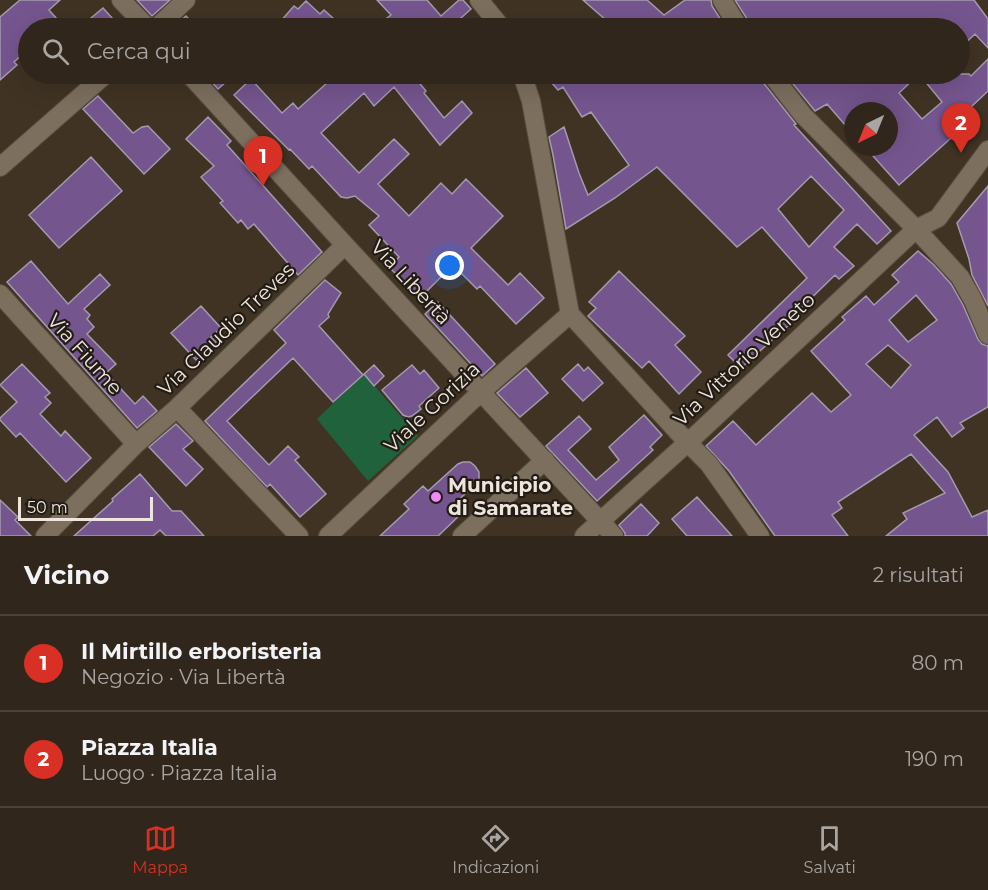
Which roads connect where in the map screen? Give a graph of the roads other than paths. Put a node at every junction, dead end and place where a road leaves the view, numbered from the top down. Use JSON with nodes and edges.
{"nodes":[{"id":1,"x":122,"y":0,"type":"edge"},
{"id":2,"x":186,"y":0,"type":"edge"},
{"id":3,"x":479,"y":0,"type":"edge"},
{"id":4,"x":722,"y":0,"type":"edge"},
{"id":5,"x":139,"y":18,"type":"edge"},
{"id":6,"x":167,"y":18,"type":"edge"},
{"id":7,"x":494,"y":18,"type":"edge"},
{"id":8,"x":733,"y":18,"type":"edge"},
{"id":9,"x":95,"y":84,"type":"edge"},
{"id":10,"x":198,"y":84,"type":"edge"},
{"id":11,"x":525,"y":84,"type":"edge"},
{"id":12,"x":779,"y":84,"type":"edge"},
{"id":13,"x":988,"y":150,"type":"edge"},
{"id":14,"x":0,"y":167,"type":"edge"},
{"id":15,"x":915,"y":229,"type":"junction"},
{"id":16,"x":345,"y":245,"type":"junction"},
{"id":17,"x":0,"y":294,"type":"edge"},
{"id":18,"x":570,"y":314,"type":"junction"},
{"id":19,"x":988,"y":335,"type":"edge"},
{"id":20,"x":481,"y":392,"type":"junction"},
{"id":21,"x":177,"y":408,"type":"junction"},
{"id":22,"x":688,"y":443,"type":"junction"},
{"id":23,"x":136,"y":444,"type":"junction"},
{"id":24,"x":545,"y":460,"type":"junction"},
{"id":25,"x":601,"y":520,"type":"junction"},
{"id":26,"x":45,"y":536,"type":"edge"},
{"id":27,"x":299,"y":536,"type":"edge"},
{"id":28,"x":328,"y":536,"type":"edge"},
{"id":29,"x":462,"y":536,"type":"edge"},
{"id":30,"x":584,"y":536,"type":"edge"},
{"id":31,"x":614,"y":536,"type":"edge"},
{"id":32,"x":760,"y":536,"type":"edge"}],
"edges":[{"from":1,"to":5,"type":"street"},
{"from":2,"to":6,"type":"street"},
{"from":3,"to":7,"type":"street"},
{"from":4,"to":8,"type":"street"},
{"from":9,"to":14,"type":"street"},
{"from":10,"to":16,"type":"street","name":"Via Libertà"},
{"from":11,"to":18,"type":"street"},
{"from":12,"to":15,"type":"street"},
{"from":13,"to":15,"type":"street","name":"Via Vittorio Veneto"},
{"from":15,"to":19,"type":"street"},
{"from":15,"to":22,"type":"street","name":"Via Vittorio Veneto"},
{"from":16,"to":20,"type":"street","name":"Via Libertà"},
{"from":16,"to":21,"type":"street","name":"Via Claudio Treves"},
{"from":17,"to":23,"type":"street","name":"Via Fiume"},
{"from":18,"to":20,"type":"street","name":"Viale Gorizia"},
{"from":18,"to":22,"type":"street"},
{"from":20,"to":24,"type":"street","name":"Via Libertà"},
{"from":20,"to":28,"type":"street","name":"Viale Gorizia"},
{"from":21,"to":23,"type":"street","name":"Via Claudio Treves"},
{"from":21,"to":27,"type":"street"},
{"from":22,"to":25,"type":"street","name":"Via Vittorio Veneto"},
{"from":22,"to":32,"type":"street"},
{"from":23,"to":26,"type":"street","name":"Via Claudio Treves"},
{"from":24,"to":25,"type":"street","name":"Via Libertà"},
{"from":24,"to":29,"type":"street"},
{"from":25,"to":30,"type":"street","name":"Via Vittorio Veneto"},
{"from":25,"to":31,"type":"street"}]}
